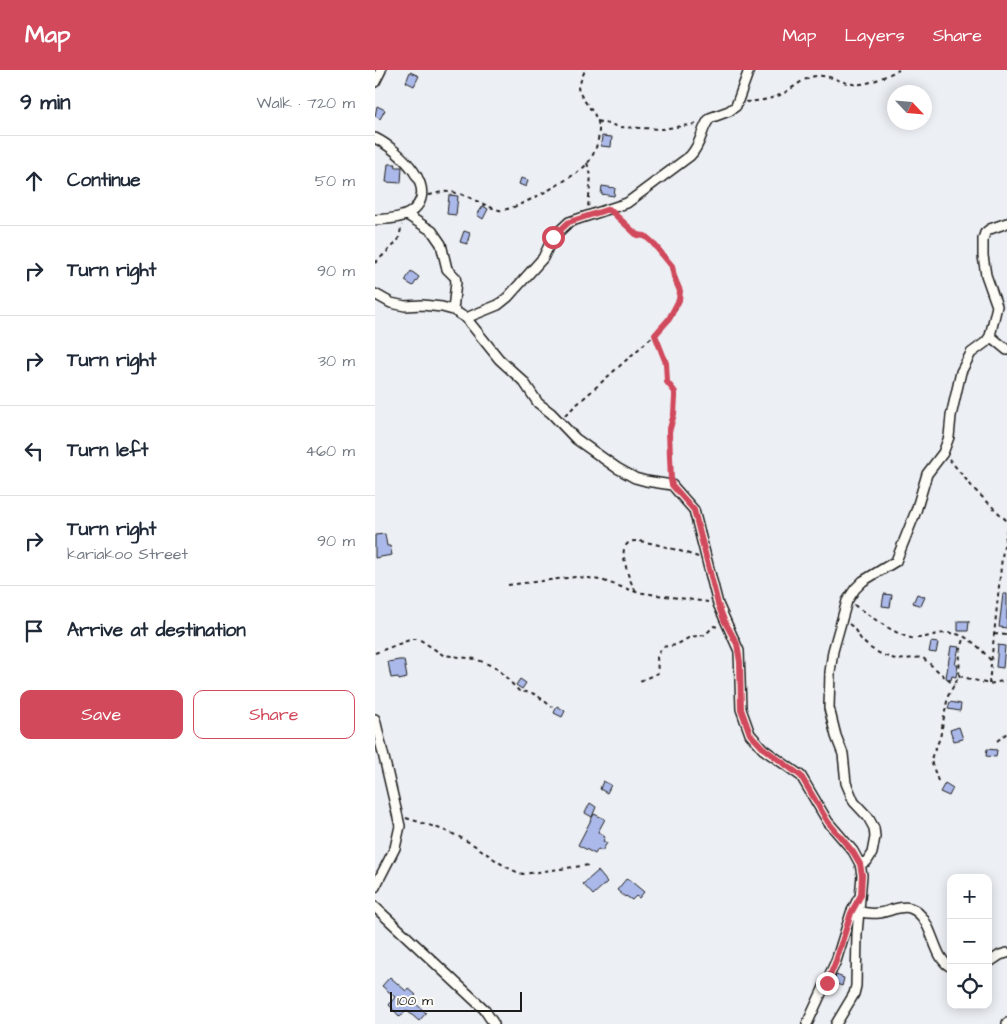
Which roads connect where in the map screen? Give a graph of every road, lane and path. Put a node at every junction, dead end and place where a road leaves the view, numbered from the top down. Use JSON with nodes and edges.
{"nodes":[{"id":1,"x":381,"y":70,"type":"edge"},
{"id":2,"x":585,"y":70,"type":"edge"},
{"id":3,"x":749,"y":70,"type":"edge"},
{"id":4,"x":899,"y":70,"type":"edge"},
{"id":5,"x":375,"y":82,"type":"edge"},
{"id":6,"x":738,"y":102,"type":"junction"},
{"id":7,"x":597,"y":121,"type":"junction"},
{"id":8,"x":706,"y":123,"type":"junction"},
{"id":9,"x":375,"y":138,"type":"edge"},
{"id":10,"x":587,"y":163,"type":"junction"},
{"id":11,"x":422,"y":196,"type":"junction"},
{"id":12,"x":609,"y":209,"type":"junction"},
{"id":13,"x":405,"y":215,"type":"junction"},
{"id":14,"x":587,"y":216,"type":"junction"},
{"id":15,"x":375,"y":220,"type":"edge"},
{"id":16,"x":1007,"y":223,"type":"edge"},
{"id":17,"x":375,"y":263,"type":"edge"},
{"id":18,"x":375,"y":294,"type":"edge"},
{"id":19,"x":1002,"y":305,"type":"edge"},
{"id":20,"x":453,"y":310,"type":"junction"},
{"id":21,"x":466,"y":318,"type":"junction"},
{"id":22,"x":655,"y":335,"type":"junction"},
{"id":23,"x":990,"y":336,"type":"junction"},
{"id":24,"x":1007,"y":350,"type":"edge"},
{"id":25,"x":559,"y":421,"type":"junction"},
{"id":26,"x":943,"y":453,"type":"junction"},
{"id":27,"x":672,"y":485,"type":"junction"},
{"id":28,"x":1007,"y":521,"type":"edge"},
{"id":29,"x":1007,"y":528,"type":"edge"},
{"id":30,"x":708,"y":560,"type":"junction"},
{"id":31,"x":508,"y":585,"type":"dead end"},
{"id":32,"x":636,"y":592,"type":"junction"},
{"id":33,"x":847,"y":601,"type":"junction"},
{"id":34,"x":718,"y":604,"type":"junction"},
{"id":35,"x":843,"y":620,"type":"junction"},
{"id":36,"x":728,"y":627,"type":"junction"},
{"id":37,"x":994,"y":634,"type":"junction"},
{"id":38,"x":1007,"y":635,"type":"edge"},
{"id":39,"x":965,"y":636,"type":"junction"},
{"id":40,"x":375,"y":653,"type":"edge"},
{"id":41,"x":991,"y":662,"type":"junction"},
{"id":42,"x":959,"y":676,"type":"junction"},
{"id":43,"x":1007,"y":680,"type":"edge"},
{"id":44,"x":640,"y":681,"type":"dead end"},
{"id":45,"x":989,"y":684,"type":"junction"},
{"id":46,"x":955,"y":685,"type":"junction"},
{"id":47,"x":552,"y":707,"type":"dead end"},
{"id":48,"x":375,"y":719,"type":"edge"},
{"id":49,"x":1007,"y":733,"type":"edge"},
{"id":50,"x":997,"y":741,"type":"dead end"},
{"id":51,"x":938,"y":781,"type":"dead end"},
{"id":52,"x":399,"y":816,"type":"junction"},
{"id":53,"x":860,"y":864,"type":"junction"},
{"id":54,"x":589,"y":865,"type":"dead end"},
{"id":55,"x":375,"y":887,"type":"edge"},
{"id":56,"x":861,"y":895,"type":"junction"},
{"id":57,"x":375,"y":907,"type":"edge"},
{"id":58,"x":860,"y":912,"type":"junction"},
{"id":59,"x":1007,"y":953,"type":"edge"},
{"id":60,"x":992,"y":960,"type":"edge"},
{"id":61,"x":947,"y":964,"type":"edge"},
{"id":62,"x":494,"y":1024,"type":"edge"},
{"id":63,"x":807,"y":1024,"type":"edge"},
{"id":64,"x":836,"y":1024,"type":"edge"}],
"edges":[{"from":1,"to":5,"type":"street"},
{"from":2,"to":7,"type":"path"},
{"from":3,"to":6,"type":"street"},
{"from":4,"to":6,"type":"path"},
{"from":6,"to":8,"type":"street"},
{"from":7,"to":8,"type":"path"},
{"from":7,"to":10,"type":"path"},
{"from":8,"to":12,"type":"street"},
{"from":9,"to":11,"type":"street"},
{"from":10,"to":11,"type":"path"},
{"from":10,"to":14,"type":"path"},
{"from":11,"to":13,"type":"street"},
{"from":12,"to":14,"type":"street"},
{"from":12,"to":22,"type":"path"},
{"from":13,"to":15,"type":"street"},
{"from":13,"to":17,"type":"path"},
{"from":13,"to":20,"type":"street"},
{"from":14,"to":21,"type":"street"},
{"from":16,"to":19,"type":"street"},
{"from":18,"to":20,"type":"street"},
{"from":19,"to":23,"type":"street"},
{"from":20,"to":21,"type":"street"},
{"from":21,"to":25,"type":"street"},
{"from":22,"to":25,"type":"path"},
{"from":22,"to":27,"type":"path"},
{"from":23,"to":24,"type":"street"},
{"from":23,"to":26,"type":"street"},
{"from":25,"to":27,"type":"street"},
{"from":26,"to":28,"type":"path"},
{"from":26,"to":33,"type":"street"},
{"from":27,"to":30,"type":"street"},
{"from":29,"to":37,"type":"path"},
{"from":30,"to":32,"type":"path"},
{"from":30,"to":34,"type":"street"},
{"from":31,"to":32,"type":"path"},
{"from":32,"to":34,"type":"path"},
{"from":33,"to":35,"type":"street"},
{"from":33,"to":39,"type":"path"},
{"from":34,"to":36,"type":"street"},
{"from":35,"to":46,"type":"path"},
{"from":35,"to":53,"type":"street"},
{"from":36,"to":44,"type":"path"},
{"from":36,"to":53,"type":"street"},
{"from":37,"to":38,"type":"path"},
{"from":37,"to":41,"type":"path"},
{"from":39,"to":41,"type":"path"},
{"from":39,"to":42,"type":"path"},
{"from":40,"to":47,"type":"path"},
{"from":41,"to":45,"type":"path"},
{"from":42,"to":45,"type":"path"},
{"from":42,"to":46,"type":"path"},
{"from":43,"to":45,"type":"path"},
{"from":46,"to":51,"type":"path"},
{"from":48,"to":52,"type":"street"},
{"from":49,"to":50,"type":"path"},
{"from":52,"to":54,"type":"path"},
{"from":52,"to":55,"type":"street"},
{"from":53,"to":56,"type":"street"},
{"from":56,"to":58,"type":"street"},
{"from":56,"to":63,"type":"street"},
{"from":57,"to":62,"type":"street"},
{"from":58,"to":61,"type":"street"},
{"from":58,"to":64,"type":"street"},
{"from":59,"to":60,"type":"street"}]}
